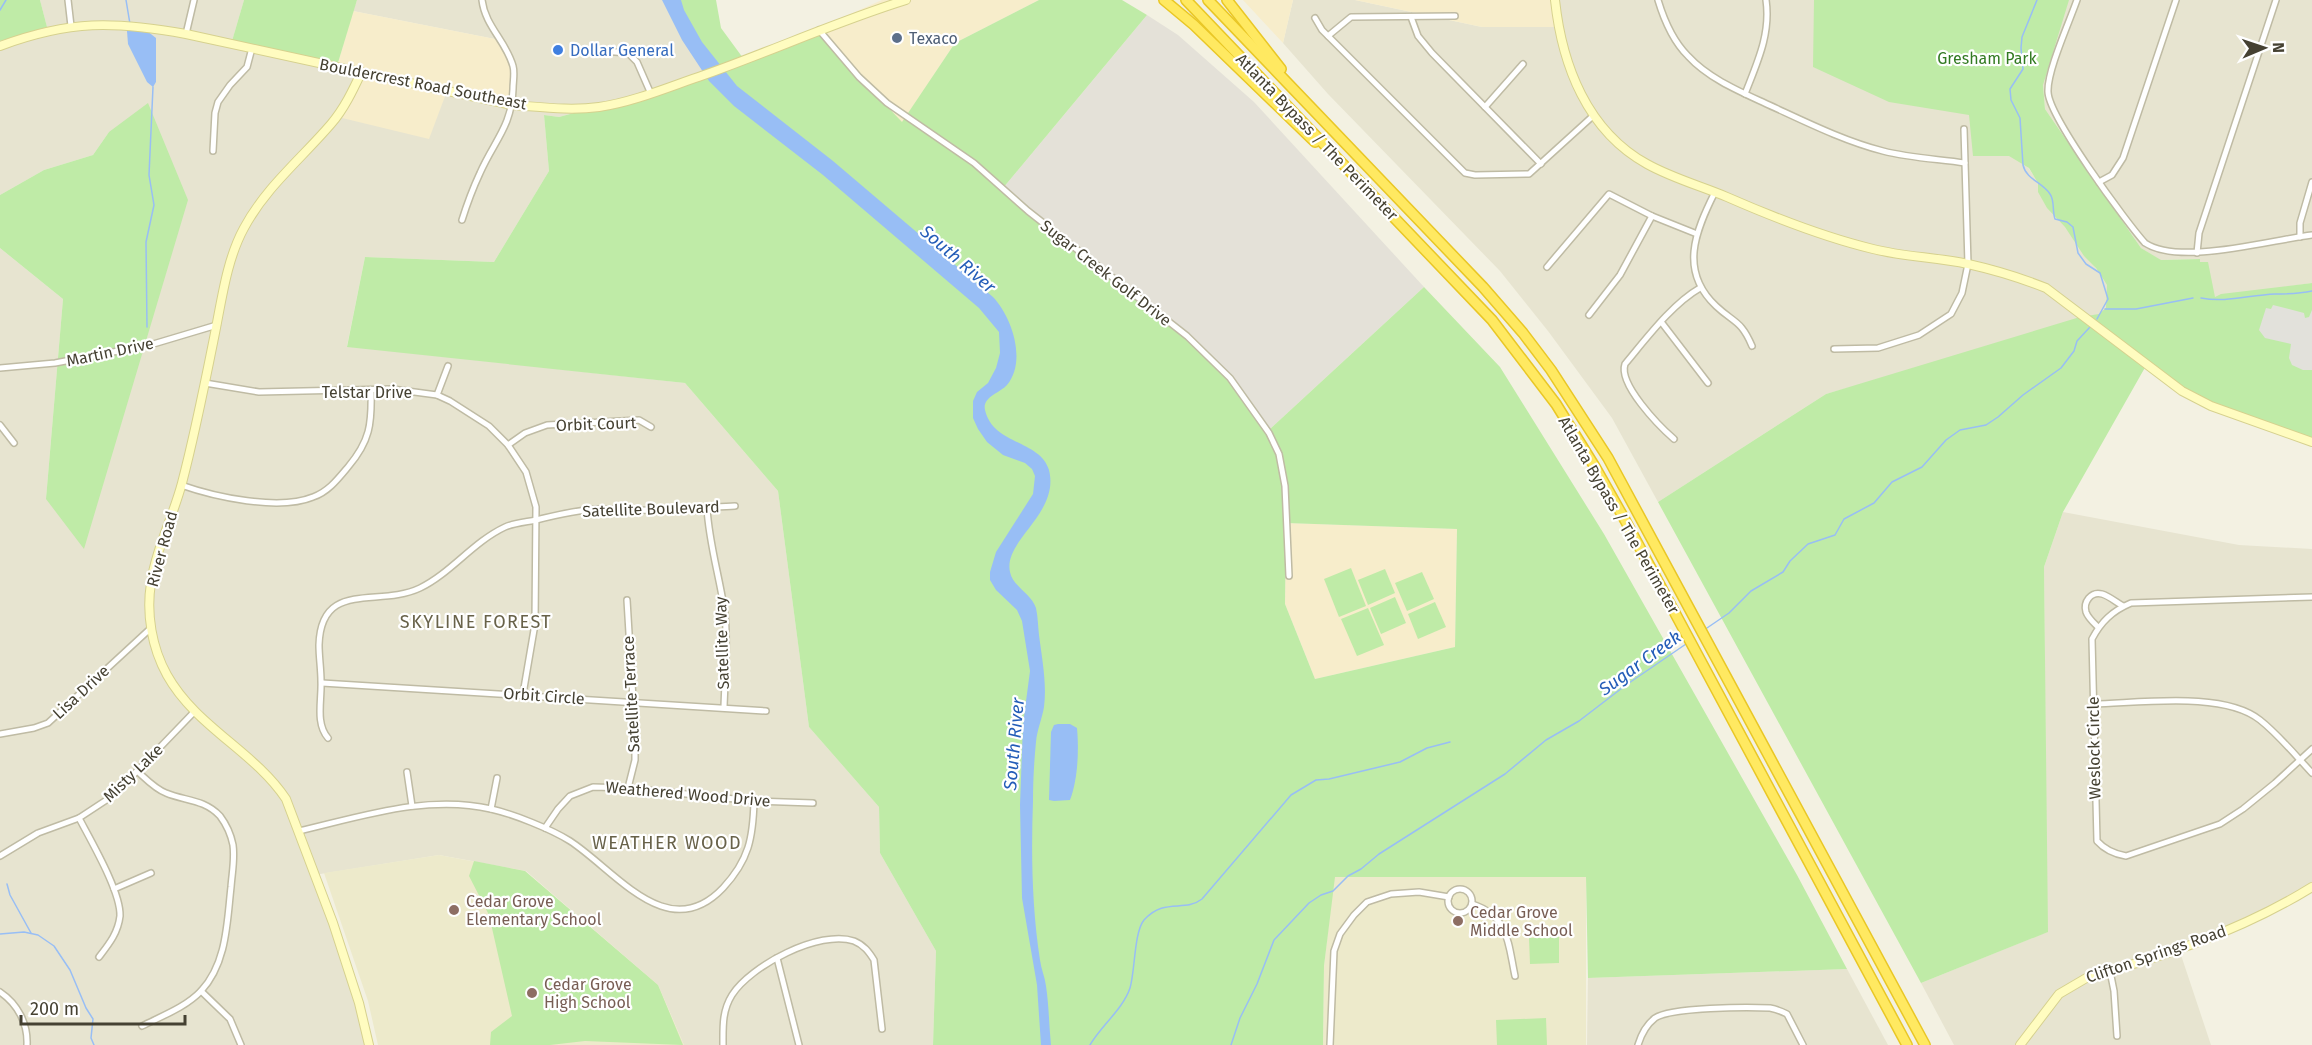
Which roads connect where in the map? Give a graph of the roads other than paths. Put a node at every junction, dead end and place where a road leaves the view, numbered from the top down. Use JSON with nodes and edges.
{"nodes":[{"id":1,"x":68,"y":0,"type":"edge"},
{"id":2,"x":194,"y":0,"type":"edge"},
{"id":3,"x":482,"y":0,"type":"edge"},
{"id":4,"x":906,"y":0,"type":"edge"},
{"id":5,"x":1164,"y":0,"type":"edge"},
{"id":6,"x":1186,"y":0,"type":"edge"},
{"id":7,"x":1208,"y":0,"type":"edge"},
{"id":8,"x":1227,"y":0,"type":"edge"},
{"id":9,"x":1555,"y":0,"type":"edge"},
{"id":10,"x":1658,"y":0,"type":"edge"},
{"id":11,"x":1766,"y":0,"type":"edge"},
{"id":12,"x":2077,"y":0,"type":"edge"},
{"id":13,"x":2176,"y":0,"type":"edge"},
{"id":14,"x":2276,"y":0,"type":"edge"},
{"id":15,"x":1455,"y":16,"type":"dead end"},
{"id":16,"x":1411,"y":17,"type":"junction"},
{"id":17,"x":1316,"y":18,"type":"dead end"},
{"id":18,"x":72,"y":26,"type":"junction"},
{"id":19,"x":819,"y":30,"type":"junction"},
{"id":20,"x":186,"y":34,"type":"junction"},
{"id":21,"x":1328,"y":36,"type":"junction"},
{"id":22,"x":0,"y":46,"type":"edge"},
{"id":23,"x":252,"y":48,"type":"junction"},
{"id":24,"x":602,"y":51,"type":"dead end"},
{"id":25,"x":1523,"y":64,"type":"dead end"},
{"id":26,"x":361,"y":73,"type":"junction"},
{"id":27,"x":651,"y":94,"type":"junction"},
{"id":28,"x":1745,"y":94,"type":"junction"},
{"id":29,"x":512,"y":105,"type":"junction"},
{"id":30,"x":1310,"y":106,"type":"junction"},
{"id":31,"x":1485,"y":107,"type":"junction"},
{"id":32,"x":1594,"y":115,"type":"junction"},
{"id":33,"x":1964,"y":129,"type":"dead end"},
{"id":34,"x":213,"y":152,"type":"dead end"},
{"id":35,"x":1965,"y":163,"type":"junction"},
{"id":36,"x":1542,"y":164,"type":"junction"},
{"id":37,"x":2099,"y":182,"type":"junction"},
{"id":38,"x":2312,"y":182,"type":"edge"},
{"id":39,"x":1366,"y":189,"type":"junction"},
{"id":40,"x":1715,"y":192,"type":"junction"},
{"id":41,"x":1652,"y":216,"type":"junction"},
{"id":42,"x":462,"y":220,"type":"dead end"},
{"id":43,"x":1697,"y":234,"type":"junction"},
{"id":44,"x":2312,"y":236,"type":"edge"},
{"id":45,"x":2301,"y":237,"type":"junction"},
{"id":46,"x":2197,"y":253,"type":"junction"},
{"id":47,"x":1968,"y":264,"type":"junction"},
{"id":48,"x":1547,"y":267,"type":"dead end"},
{"id":49,"x":1700,"y":288,"type":"junction"},
{"id":50,"x":1589,"y":315,"type":"dead end"},
{"id":51,"x":1662,"y":323,"type":"junction"},
{"id":52,"x":217,"y":325,"type":"junction"},
{"id":53,"x":1752,"y":346,"type":"dead end"},
{"id":54,"x":1834,"y":348,"type":"dead end"},
{"id":55,"x":448,"y":366,"type":"dead end"},
{"id":56,"x":0,"y":368,"type":"edge"},
{"id":57,"x":205,"y":383,"type":"junction"},
{"id":58,"x":1708,"y":383,"type":"dead end"},
{"id":59,"x":371,"y":390,"type":"junction"},
{"id":60,"x":437,"y":395,"type":"junction"},
{"id":61,"x":0,"y":425,"type":"edge"},
{"id":62,"x":651,"y":427,"type":"dead end"},
{"id":63,"x":1674,"y":439,"type":"dead end"},
{"id":64,"x":2312,"y":442,"type":"edge"},
{"id":65,"x":14,"y":443,"type":"dead end"},
{"id":66,"x":508,"y":445,"type":"junction"},
{"id":67,"x":181,"y":485,"type":"junction"},
{"id":68,"x":735,"y":506,"type":"dead end"},
{"id":69,"x":707,"y":507,"type":"junction"},
{"id":70,"x":537,"y":520,"type":"junction"},
{"id":71,"x":1289,"y":576,"type":"dead end"},
{"id":72,"x":2312,"y":597,"type":"edge"},
{"id":73,"x":627,"y":600,"type":"dead end"},
{"id":74,"x":2123,"y":606,"type":"junction"},
{"id":75,"x":2098,"y":627,"type":"junction"},
{"id":76,"x":150,"y":628,"type":"junction"},
{"id":77,"x":322,"y":683,"type":"junction"},
{"id":78,"x":523,"y":694,"type":"junction"},
{"id":79,"x":632,"y":702,"type":"junction"},
{"id":80,"x":2094,"y":704,"type":"junction"},
{"id":81,"x":724,"y":707,"type":"junction"},
{"id":82,"x":195,"y":711,"type":"junction"},
{"id":83,"x":766,"y":711,"type":"dead end"},
{"id":84,"x":0,"y":734,"type":"edge"},
{"id":85,"x":328,"y":738,"type":"dead end"},
{"id":86,"x":2312,"y":748,"type":"edge"},
{"id":87,"x":2300,"y":760,"type":"junction"},
{"id":88,"x":137,"y":771,"type":"junction"},
{"id":89,"x":407,"y":772,"type":"dead end"},
{"id":90,"x":2312,"y":773,"type":"edge"},
{"id":91,"x":496,"y":778,"type":"dead end"},
{"id":92,"x":628,"y":788,"type":"junction"},
{"id":93,"x":754,"y":801,"type":"junction"},
{"id":94,"x":813,"y":803,"type":"dead end"},
{"id":95,"x":412,"y":806,"type":"junction"},
{"id":96,"x":491,"y":809,"type":"junction"},
{"id":97,"x":80,"y":818,"type":"junction"},
{"id":98,"x":545,"y":828,"type":"junction"},
{"id":99,"x":298,"y":831,"type":"junction"},
{"id":100,"x":0,"y":856,"type":"edge"},
{"id":101,"x":151,"y":873,"type":"dead end"},
{"id":102,"x":2312,"y":887,"type":"edge"},
{"id":103,"x":114,"y":889,"type":"junction"},
{"id":104,"x":1449,"y":897,"type":"junction"},
{"id":105,"x":1472,"y":904,"type":"junction"},
{"id":106,"x":99,"y":957,"type":"dead end"},
{"id":107,"x":777,"y":958,"type":"junction"},
{"id":108,"x":2110,"y":971,"type":"junction"},
{"id":109,"x":1515,"y":976,"type":"dead end"},
{"id":110,"x":201,"y":991,"type":"junction"},
{"id":111,"x":0,"y":992,"type":"edge"},
{"id":112,"x":142,"y":1026,"type":"dead end"},
{"id":113,"x":882,"y":1029,"type":"dead end"},
{"id":114,"x":2117,"y":1036,"type":"dead end"},
{"id":115,"x":27,"y":1045,"type":"edge"},
{"id":116,"x":241,"y":1045,"type":"edge"},
{"id":117,"x":369,"y":1045,"type":"edge"},
{"id":118,"x":723,"y":1045,"type":"edge"},
{"id":119,"x":799,"y":1045,"type":"edge"},
{"id":120,"x":1330,"y":1045,"type":"edge"},
{"id":121,"x":1638,"y":1045,"type":"edge"},
{"id":122,"x":1803,"y":1045,"type":"edge"},
{"id":123,"x":1907,"y":1045,"type":"edge"},
{"id":124,"x":1925,"y":1045,"type":"edge"},
{"id":125,"x":2020,"y":1045,"type":"edge"}],
"edges":[{"from":1,"to":18,"type":"street"},
{"from":2,"to":20,"type":"street"},
{"from":3,"to":29,"type":"street"},
{"from":4,"to":19,"type":"street","name":"Bouldercrest Road Southeast"},
{"from":5,"to":39,"type":"highway"},
{"from":6,"to":39,"type":"highway","name":"Atlanta Bypass / The Perimeter"},
{"from":7,"to":30,"type":"highway","name":"Atlanta Bypass / The Perimeter"},
{"from":8,"to":30,"type":"highway"},
{"from":9,"to":32,"type":"street"},
{"from":10,"to":28,"type":"street"},
{"from":11,"to":28,"type":"street"},
{"from":12,"to":37,"type":"street"},
{"from":13,"to":37,"type":"street"},
{"from":14,"to":46,"type":"street"},
{"from":15,"to":16,"type":"street"},
{"from":16,"to":21,"type":"street"},
{"from":16,"to":31,"type":"street"},
{"from":17,"to":21,"type":"street"},
{"from":18,"to":20,"type":"street","name":"Bouldercrest Road Southeast"},
{"from":18,"to":22,"type":"street","name":"Bouldercrest Road Southeast"},
{"from":19,"to":27,"type":"street","name":"Bouldercrest Road Southeast"},
{"from":19,"to":71,"type":"street","name":"Sugar Creek Golf Drive"},
{"from":20,"to":23,"type":"street","name":"Bouldercrest Road Southeast"},
{"from":21,"to":36,"type":"street"},
{"from":23,"to":26,"type":"street","name":"Bouldercrest Road Southeast"},
{"from":23,"to":34,"type":"street"},
{"from":24,"to":27,"type":"street"},
{"from":25,"to":31,"type":"street"},
{"from":26,"to":29,"type":"street","name":"Bouldercrest Road Southeast"},
{"from":26,"to":52,"type":"street","name":"River Road"},
{"from":27,"to":29,"type":"street","name":"Bouldercrest Road Southeast"},
{"from":28,"to":35,"type":"street"},
{"from":29,"to":42,"type":"street"},
{"from":30,"to":124,"type":"highway","name":"Atlanta Bypass / The Perimeter"},
{"from":31,"to":36,"type":"street"},
{"from":32,"to":36,"type":"street"},
{"from":32,"to":40,"type":"street"},
{"from":33,"to":35,"type":"street"},
{"from":35,"to":47,"type":"street"},
{"from":37,"to":46,"type":"street"},
{"from":38,"to":45,"type":"street"},
{"from":39,"to":123,"type":"highway","name":"Atlanta Bypass / The Perimeter"},
{"from":40,"to":43,"type":"street"},
{"from":40,"to":47,"type":"street"},
{"from":41,"to":43,"type":"street"},
{"from":41,"to":48,"type":"street"},
{"from":41,"to":50,"type":"street"},
{"from":43,"to":49,"type":"street"},
{"from":44,"to":45,"type":"street"},
{"from":45,"to":46,"type":"street"},
{"from":47,"to":54,"type":"street"},
{"from":47,"to":64,"type":"street"},
{"from":49,"to":51,"type":"street"},
{"from":49,"to":53,"type":"street"},
{"from":51,"to":58,"type":"street"},
{"from":51,"to":63,"type":"street"},
{"from":52,"to":56,"type":"street","name":"Martin Drive"},
{"from":52,"to":57,"type":"street","name":"River Road"},
{"from":55,"to":60,"type":"street"},
{"from":57,"to":59,"type":"street","name":"Telstar Drive"},
{"from":57,"to":67,"type":"street","name":"River Road"},
{"from":59,"to":60,"type":"street","name":"Telstar Drive"},
{"from":59,"to":67,"type":"street"},
{"from":60,"to":66,"type":"street","name":"Telstar Drive"},
{"from":61,"to":65,"type":"street"},
{"from":62,"to":66,"type":"street","name":"Orbit Court"},
{"from":66,"to":70,"type":"street","name":"Telstar Drive"},
{"from":67,"to":76,"type":"street","name":"River Road"},
{"from":68,"to":69,"type":"street","name":"Satellite Boulevard"},
{"from":69,"to":70,"type":"street","name":"Satellite Boulevard"},
{"from":69,"to":81,"type":"street","name":"Satellite Way"},
{"from":70,"to":77,"type":"street","name":"Satellite Boulevard"},
{"from":70,"to":78,"type":"street","name":"Telstar Drive"},
{"from":72,"to":74,"type":"street"},
{"from":73,"to":79,"type":"street","name":"Satellite Terrace"},
{"from":74,"to":75,"type":"street"},
{"from":74,"to":75,"type":"street"},
{"from":75,"to":80,"type":"street","name":"Weslock Circle"},
{"from":76,"to":82,"type":"street","name":"River Road"},
{"from":76,"to":84,"type":"street","name":"Lisa Drive"},
{"from":77,"to":78,"type":"street","name":"Orbit Circle"},
{"from":77,"to":85,"type":"street","name":"Satellite Boulevard"},
{"from":78,"to":79,"type":"street","name":"Orbit Circle"},
{"from":79,"to":81,"type":"street","name":"Orbit Circle"},
{"from":79,"to":92,"type":"street","name":"Satellite Terrace"},
{"from":80,"to":87,"type":"street"},
{"from":80,"to":87,"type":"street","name":"Weslock Circle"},
{"from":81,"to":83,"type":"street","name":"Orbit Circle"},
{"from":82,"to":88,"type":"street","name":"Misty Lake"},
{"from":82,"to":99,"type":"street","name":"River Road"},
{"from":86,"to":87,"type":"street","name":"Weslock Circle"},
{"from":87,"to":90,"type":"street"},
{"from":88,"to":97,"type":"street","name":"Misty Lake"},
{"from":88,"to":110,"type":"street"},
{"from":89,"to":95,"type":"street"},
{"from":91,"to":96,"type":"street"},
{"from":92,"to":93,"type":"street","name":"Weathered Wood Drive"},
{"from":92,"to":98,"type":"street","name":"Weathered Wood Drive"},
{"from":93,"to":94,"type":"street","name":"Weathered Wood Drive"},
{"from":93,"to":98,"type":"street"},
{"from":95,"to":96,"type":"street"},
{"from":95,"to":99,"type":"street"},
{"from":96,"to":98,"type":"street"},
{"from":97,"to":100,"type":"street","name":"Misty Lake"},
{"from":97,"to":103,"type":"street"},
{"from":99,"to":117,"type":"street","name":"River Road"},
{"from":101,"to":103,"type":"street"},
{"from":102,"to":108,"type":"street","name":"Clifton Springs Road"},
{"from":103,"to":106,"type":"street"},
{"from":104,"to":105,"type":"street"},
{"from":104,"to":105,"type":"street"},
{"from":104,"to":120,"type":"street"},
{"from":105,"to":109,"type":"street"},
{"from":107,"to":113,"type":"street"},
{"from":107,"to":118,"type":"street"},
{"from":107,"to":119,"type":"street"},
{"from":108,"to":114,"type":"street"},
{"from":108,"to":125,"type":"street","name":"Clifton Springs Road"},
{"from":110,"to":112,"type":"street"},
{"from":110,"to":116,"type":"street"},
{"from":111,"to":115,"type":"street"},
{"from":121,"to":122,"type":"street"}]}
